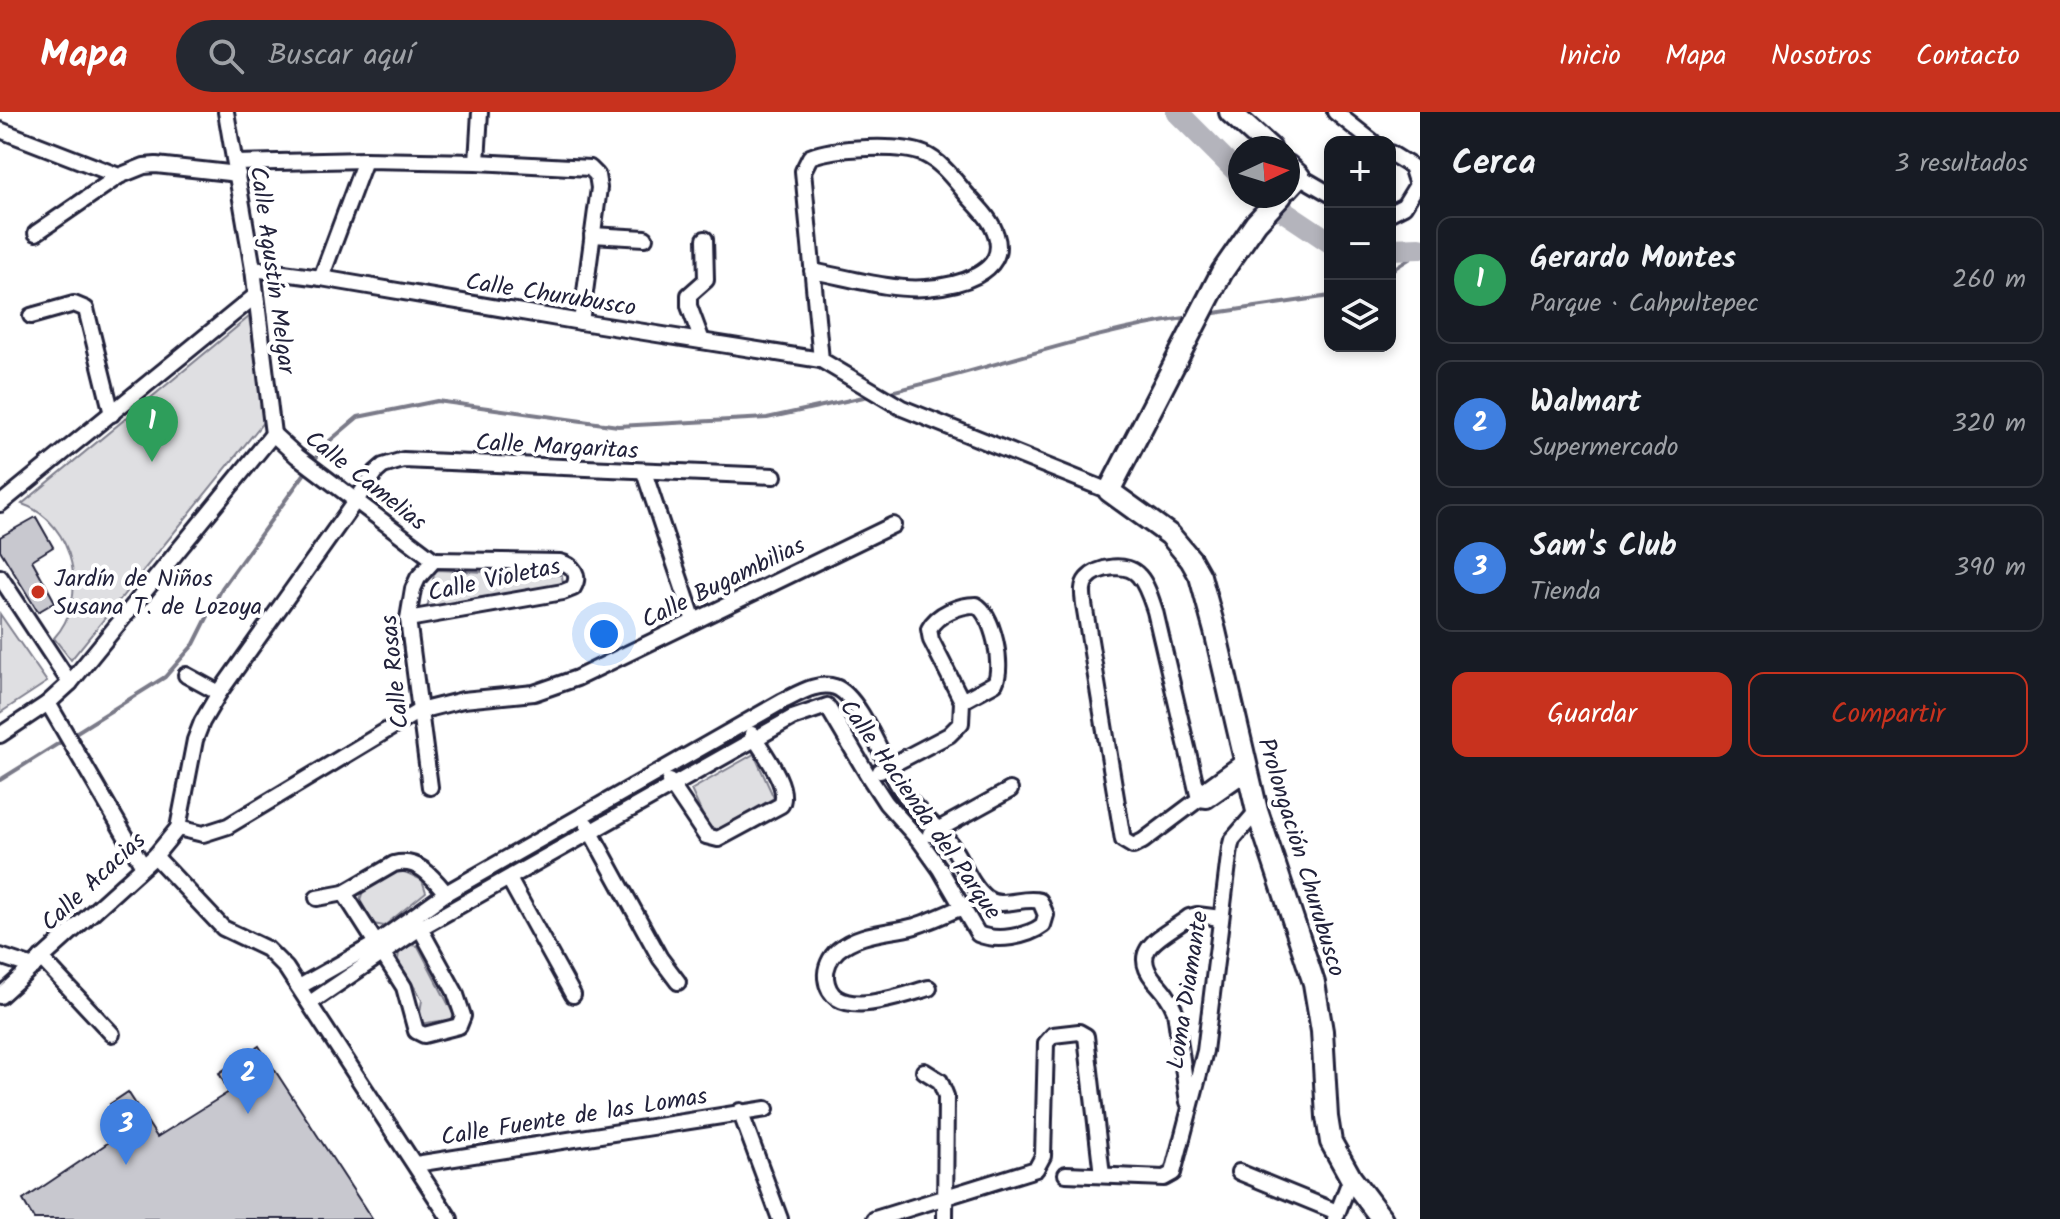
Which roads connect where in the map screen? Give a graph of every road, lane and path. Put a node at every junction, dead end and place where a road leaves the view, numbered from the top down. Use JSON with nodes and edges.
{"nodes":[{"id":1,"x":226,"y":112,"type":"edge"},
{"id":2,"x":480,"y":112,"type":"edge"},
{"id":3,"x":1230,"y":112,"type":"edge"},
{"id":4,"x":1335,"y":112,"type":"edge"},
{"id":5,"x":0,"y":130,"type":"edge"},
{"id":6,"x":1257,"y":136,"type":"edge"},
{"id":7,"x":1365,"y":136,"type":"edge"},
{"id":8,"x":1396,"y":157,"type":"edge"},
{"id":9,"x":365,"y":160,"type":"junction"},
{"id":10,"x":477,"y":162,"type":"junction"},
{"id":11,"x":237,"y":168,"type":"junction"},
{"id":12,"x":119,"y":176,"type":"junction"},
{"id":13,"x":1300,"y":181,"type":"edge"},
{"id":14,"x":1324,"y":191,"type":"edge"},
{"id":15,"x":1270,"y":208,"type":"edge"},
{"id":16,"x":1396,"y":210,"type":"edge"},
{"id":17,"x":36,"y":233,"type":"dead end"},
{"id":18,"x":592,"y":235,"type":"junction"},
{"id":19,"x":645,"y":238,"type":"dead end"},
{"id":20,"x":705,"y":239,"type":"dead end"},
{"id":21,"x":253,"y":269,"type":"junction"},
{"id":22,"x":812,"y":271,"type":"junction"},
{"id":23,"x":321,"y":278,"type":"junction"},
{"id":24,"x":255,"y":296,"type":"junction"},
{"id":25,"x":31,"y":316,"type":"dead end"},
{"id":26,"x":581,"y":322,"type":"junction"},
{"id":27,"x":702,"y":341,"type":"junction"},
{"id":28,"x":821,"y":360,"type":"junction"},
{"id":29,"x":839,"y":372,"type":"joint"},
{"id":30,"x":112,"y":414,"type":"junction"},
{"id":31,"x":273,"y":434,"type":"junction"},
{"id":32,"x":644,"y":472,"type":"junction"},
{"id":33,"x":774,"y":476,"type":"dead end"},
{"id":34,"x":1109,"y":491,"type":"junction"},
{"id":35,"x":354,"y":500,"type":"junction"},
{"id":36,"x":0,"y":504,"type":"edge"},
{"id":37,"x":893,"y":525,"type":"dead end"},
{"id":38,"x":434,"y":560,"type":"junction"},
{"id":39,"x":0,"y":577,"type":"edge"},
{"id":40,"x":408,"y":619,"type":"junction"},
{"id":41,"x":694,"y":621,"type":"junction"},
{"id":42,"x":186,"y":675,"type":"dead end"},
{"id":43,"x":835,"y":679,"type":"junction"},
{"id":44,"x":70,"y":683,"type":"junction"},
{"id":45,"x":219,"y":693,"type":"junction"},
{"id":46,"x":962,"y":701,"type":"junction"},
{"id":47,"x":48,"y":703,"type":"junction"},
{"id":48,"x":827,"y":706,"type":"junction"},
{"id":49,"x":419,"y":711,"type":"junction"},
{"id":50,"x":745,"y":722,"type":"junction"},
{"id":51,"x":0,"y":735,"type":"edge"},
{"id":52,"x":756,"y":740,"type":"junction"},
{"id":53,"x":1246,"y":766,"type":"junction"},
{"id":54,"x":887,"y":767,"type":"junction"},
{"id":55,"x":663,"y":770,"type":"junction"},
{"id":56,"x":869,"y":777,"type":"junction"},
{"id":57,"x":430,"y":787,"type":"dead end"},
{"id":58,"x":673,"y":787,"type":"junction"},
{"id":59,"x":1010,"y":790,"type":"dead end"},
{"id":60,"x":1199,"y":799,"type":"junction"},
{"id":61,"x":1257,"y":811,"type":"junction"},
{"id":62,"x":581,"y":815,"type":"junction"},
{"id":63,"x":178,"y":828,"type":"junction"},
{"id":64,"x":938,"y":829,"type":"junction"},
{"id":65,"x":592,"y":833,"type":"junction"},
{"id":66,"x":920,"y":841,"type":"junction"},
{"id":67,"x":149,"y":861,"type":"junction"},
{"id":68,"x":509,"y":879,"type":"junction"},
{"id":69,"x":344,"y":893,"type":"junction"},
{"id":70,"x":446,"y":893,"type":"junction"},
{"id":71,"x":317,"y":898,"type":"dead end"},
{"id":72,"x":962,"y":907,"type":"junction"},
{"id":73,"x":1221,"y":918,"type":"junction"},
{"id":74,"x":416,"y":922,"type":"junction"},
{"id":75,"x":378,"y":950,"type":"junction"},
{"id":76,"x":0,"y":956,"type":"edge"},
{"id":77,"x":37,"y":963,"type":"junction"},
{"id":78,"x":678,"y":982,"type":"dead end"},
{"id":79,"x":299,"y":987,"type":"junction"},
{"id":80,"x":929,"y":988,"type":"dead end"},
{"id":81,"x":573,"y":995,"type":"dead end"},
{"id":82,"x":0,"y":996,"type":"edge"},
{"id":83,"x":310,"y":1003,"type":"junction"},
{"id":84,"x":112,"y":1034,"type":"dead end"},
{"id":85,"x":924,"y":1071,"type":"dead end"},
{"id":86,"x":1189,"y":1106,"type":"junction"},
{"id":87,"x":766,"y":1109,"type":"dead end"},
{"id":88,"x":740,"y":1111,"type":"junction"},
{"id":89,"x":416,"y":1164,"type":"junction"},
{"id":90,"x":1239,"y":1172,"type":"dead end"},
{"id":91,"x":1066,"y":1174,"type":"dead end"},
{"id":92,"x":1102,"y":1175,"type":"junction"},
{"id":93,"x":1351,"y":1178,"type":"junction"},
{"id":94,"x":944,"y":1196,"type":"junction"},
{"id":95,"x":1336,"y":1216,"type":"edge"},
{"id":96,"x":450,"y":1219,"type":"edge"},
{"id":97,"x":780,"y":1219,"type":"edge"},
{"id":98,"x":875,"y":1219,"type":"edge"},
{"id":99,"x":945,"y":1219,"type":"edge"},
{"id":100,"x":1382,"y":1219,"type":"edge"}],
"edges":[{"from":1,"to":11,"type":"street","name":"Calle Agustín Melgar"},
{"from":2,"to":10,"type":"street"},
{"from":3,"to":6,"type":"main road"},
{"from":4,"to":7,"type":"street"},
{"from":5,"to":12,"type":"street"},
{"from":8,"to":16,"type":"street"},
{"from":9,"to":10,"type":"street"},
{"from":9,"to":11,"type":"street"},
{"from":9,"to":23,"type":"street"},
{"from":10,"to":18,"type":"street"},
{"from":11,"to":12,"type":"street"},
{"from":11,"to":21,"type":"street","name":"Calle Agustín Melgar"},
{"from":12,"to":17,"type":"street"},
{"from":13,"to":14,"type":"street"},
{"from":15,"to":34,"type":"main road"},
{"from":18,"to":19,"type":"street"},
{"from":18,"to":26,"type":"street"},
{"from":20,"to":27,"type":"street"},
{"from":21,"to":23,"type":"street","name":"Calle Churubusco"},
{"from":21,"to":24,"type":"street","name":"Calle Agustín Melgar"},
{"from":22,"to":22,"type":"street"},
{"from":22,"to":28,"type":"street"},
{"from":23,"to":26,"type":"street","name":"Calle Churubusco"},
{"from":24,"to":30,"type":"street"},
{"from":24,"to":31,"type":"street","name":"Calle Agustín Melgar"},
{"from":25,"to":30,"type":"street"},
{"from":26,"to":27,"type":"street","name":"Calle Churubusco"},
{"from":27,"to":28,"type":"street","name":"Calle Churubusco"},
{"from":28,"to":29,"type":"street","name":"Calle Churubusco"},
{"from":29,"to":34,"type":"street","name":"Prolongación Churubusco"},
{"from":30,"to":36,"type":"street"},
{"from":31,"to":35,"type":"street","name":"Calle Camelias"},
{"from":31,"to":44,"type":"street"},
{"from":32,"to":33,"type":"street","name":"Calle Margaritas"},
{"from":32,"to":35,"type":"street","name":"Calle Margaritas"},
{"from":32,"to":41,"type":"street"},
{"from":34,"to":53,"type":"main road","name":"Prolongación Churubusco"},
{"from":35,"to":38,"type":"street","name":"Calle Camelias"},
{"from":35,"to":45,"type":"street","name":"Calle Margaritas"},
{"from":37,"to":41,"type":"street","name":"Calle Bugambilias"},
{"from":38,"to":40,"type":"street","name":"Calle Rosas"},
{"from":38,"to":40,"type":"street","name":"Calle Violetas"},
{"from":39,"to":44,"type":"street"},
{"from":40,"to":49,"type":"street","name":"Calle Rosas"},
{"from":41,"to":49,"type":"street","name":"Calle Bugambilias"},
{"from":42,"to":45,"type":"street"},
{"from":43,"to":48,"type":"street","name":"Calle Hacienda del Parque"},
{"from":43,"to":50,"type":"street","name":"Calle Hacienda del Parque"},
{"from":43,"to":54,"type":"street","name":"Calle Hacienda del Parque"},
{"from":44,"to":47,"type":"street"},
{"from":45,"to":63,"type":"street","name":"Calle Margaritas"},
{"from":46,"to":46,"type":"street"},
{"from":46,"to":54,"type":"street"},
{"from":47,"to":51,"type":"street"},
{"from":47,"to":67,"type":"street"},
{"from":48,"to":52,"type":"street","name":"Calle Hacienda del Parque"},
{"from":48,"to":56,"type":"street","name":"Calle Hacienda del Parque"},
{"from":49,"to":57,"type":"street","name":"Calle Rosas"},
{"from":49,"to":63,"type":"street","name":"Calle Bugambilias"},
{"from":50,"to":52,"type":"street"},
{"from":50,"to":55,"type":"street","name":"Calle Hacienda del Parque"},
{"from":52,"to":58,"type":"street","name":"Calle Hacienda del Parque"},
{"from":52,"to":58,"type":"street"},
{"from":53,"to":60,"type":"street"},
{"from":53,"to":61,"type":"main road","name":"Prolongación Churubusco"},
{"from":54,"to":56,"type":"street"},
{"from":54,"to":64,"type":"street","name":"Calle Hacienda del Parque"},
{"from":55,"to":58,"type":"street"},
{"from":55,"to":62,"type":"street","name":"Calle Hacienda del Parque"},
{"from":56,"to":66,"type":"street","name":"Calle Hacienda del Parque"},
{"from":58,"to":65,"type":"street","name":"Calle Hacienda del Parque"},
{"from":59,"to":64,"type":"street"},
{"from":60,"to":60,"type":"street"},
{"from":61,"to":73,"type":"street","name":"Loma Diamante"},
{"from":61,"to":93,"type":"main road","name":"Prolongación Churubusco"},
{"from":62,"to":65,"type":"street"},
{"from":62,"to":70,"type":"street","name":"Calle Hacienda del Parque"},
{"from":63,"to":67,"type":"street","name":"Calle Acacias"},
{"from":64,"to":66,"type":"street"},
{"from":64,"to":72,"type":"street","name":"Calle Hacienda del Parque"},
{"from":65,"to":68,"type":"street","name":"Calle Hacienda del Parque"},
{"from":65,"to":78,"type":"street"},
{"from":66,"to":72,"type":"street","name":"Calle Hacienda del Parque"},
{"from":67,"to":77,"type":"street","name":"Calle Acacias"},
{"from":67,"to":79,"type":"street"},
{"from":68,"to":74,"type":"street","name":"Calle Hacienda del Parque"},
{"from":68,"to":81,"type":"street"},
{"from":69,"to":70,"type":"street"},
{"from":69,"to":71,"type":"street"},
{"from":69,"to":75,"type":"street"},
{"from":70,"to":74,"type":"street","name":"Calle Hacienda del Parque"},
{"from":72,"to":80,"type":"street"},
{"from":73,"to":86,"type":"street","name":"Loma Diamante"},
{"from":73,"to":86,"type":"street"},
{"from":74,"to":75,"type":"street","name":"Calle Hacienda del Parque"},
{"from":74,"to":75,"type":"street"},
{"from":75,"to":79,"type":"street","name":"Calle Hacienda del Parque"},
{"from":75,"to":83,"type":"street","name":"Calle Hacienda del Parque"},
{"from":76,"to":77,"type":"street"},
{"from":77,"to":82,"type":"street","name":"Calle Acacias"},
{"from":77,"to":84,"type":"street"},
{"from":79,"to":83,"type":"street"},
{"from":83,"to":89,"type":"street"},
{"from":85,"to":94,"type":"street"},
{"from":86,"to":92,"type":"street","name":"Loma Diamante"},
{"from":87,"to":88,"type":"street","name":"Calle Fuente de las Lomas"},
{"from":88,"to":89,"type":"street","name":"Calle Fuente de las Lomas"},
{"from":88,"to":97,"type":"street","name":"Calle Fuente de las Lomas"},
{"from":89,"to":96,"type":"street"},
{"from":90,"to":95,"type":"street"},
{"from":91,"to":92,"type":"street"},
{"from":92,"to":94,"type":"street"},
{"from":93,"to":95,"type":"street"},
{"from":93,"to":100,"type":"main road","name":"Prolongación Churubusco"},
{"from":94,"to":98,"type":"street"},
{"from":94,"to":99,"type":"street"}]}
